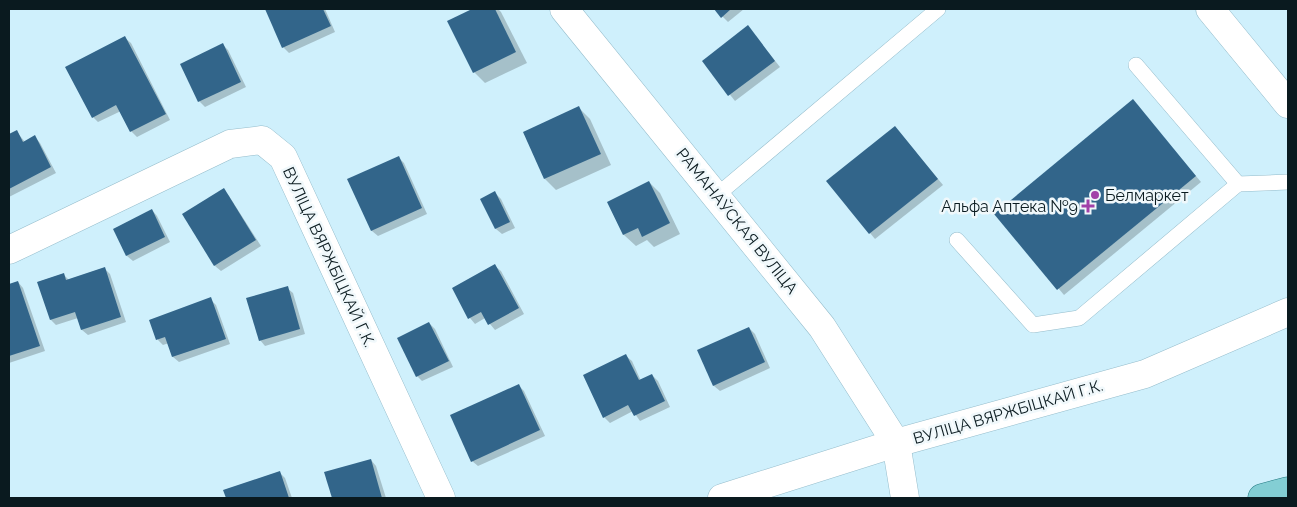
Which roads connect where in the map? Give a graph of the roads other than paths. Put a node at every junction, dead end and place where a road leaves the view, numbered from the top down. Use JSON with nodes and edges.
{"nodes":[{"id":1,"x":564,"y":9,"type":"edge"},
{"id":2,"x":938,"y":9,"type":"edge"},
{"id":3,"x":1210,"y":9,"type":"edge"},
{"id":4,"x":1136,"y":65,"type":"dead end"},
{"id":5,"x":1288,"y":104,"type":"edge"},
{"id":6,"x":1288,"y":182,"type":"edge"},
{"id":7,"x":1238,"y":184,"type":"junction"},
{"id":8,"x":716,"y":196,"type":"junction"},
{"id":9,"x":957,"y":240,"type":"dead end"},
{"id":10,"x":9,"y":250,"type":"edge"},
{"id":11,"x":1288,"y":312,"type":"edge"},
{"id":12,"x":896,"y":443,"type":"junction"},
{"id":13,"x":1288,"y":491,"type":"edge"},
{"id":14,"x":441,"y":498,"type":"edge"},
{"id":15,"x":722,"y":498,"type":"edge"},
{"id":16,"x":905,"y":498,"type":"edge"},
{"id":17,"x":1262,"y":498,"type":"edge"}],
"edges":[{"from":1,"to":8,"type":"street","name":"РАМАНАЎСКАЯ ВУЛІЦА"},
{"from":2,"to":8,"type":"lane"},
{"from":3,"to":5,"type":"street"},
{"from":4,"to":7,"type":"lane"},
{"from":6,"to":7,"type":"lane"},
{"from":7,"to":9,"type":"lane"},
{"from":8,"to":12,"type":"street","name":"РАМАНАЎСКАЯ ВУЛІЦА"},
{"from":10,"to":14,"type":"street","name":"ВУЛІЦА ВЯРЖБІЦКАЙ Г.К."},
{"from":11,"to":12,"type":"street","name":"ВУЛІЦА ВЯРЖБІЦКАЙ Г.К."},
{"from":12,"to":15,"type":"street","name":"ВУЛІЦА ВЯРЖБІЦКАЙ Г.К."},
{"from":12,"to":16,"type":"street"},
{"from":13,"to":17,"type":"main road"}]}
